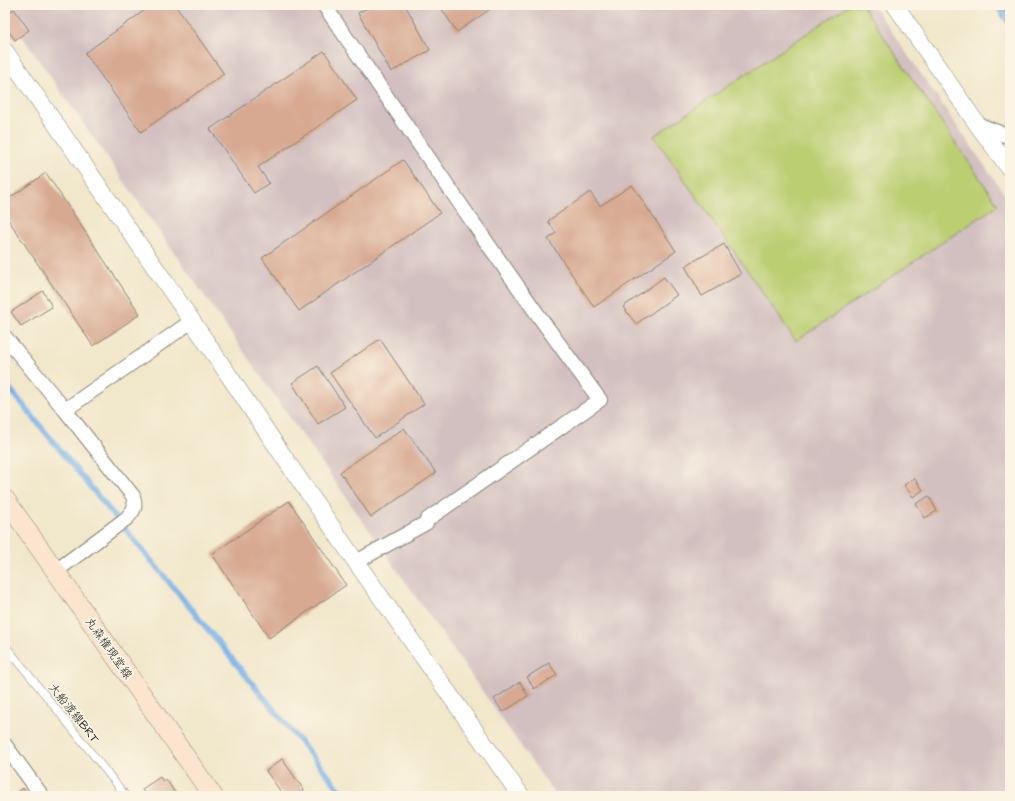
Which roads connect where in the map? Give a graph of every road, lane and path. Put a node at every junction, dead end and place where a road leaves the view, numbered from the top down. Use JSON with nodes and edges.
{"nodes":[{"id":1,"x":324,"y":5,"type":"edge"},
{"id":2,"x":895,"y":5,"type":"edge"},
{"id":3,"x":5,"y":51,"type":"edge"},
{"id":4,"x":977,"y":124,"type":"junction"},
{"id":5,"x":1010,"y":137,"type":"edge"},
{"id":6,"x":1010,"y":170,"type":"edge"},
{"id":7,"x":192,"y":321,"type":"junction"},
{"id":8,"x":5,"y":337,"type":"edge"},
{"id":9,"x":65,"y":410,"type":"junction"},
{"id":10,"x":5,"y":499,"type":"edge"},
{"id":11,"x":356,"y":562,"type":"junction"},
{"id":12,"x":56,"y":571,"type":"junction"},
{"id":13,"x":5,"y":645,"type":"edge"},
{"id":14,"x":5,"y":745,"type":"edge"},
{"id":15,"x":42,"y":796,"type":"edge"},
{"id":16,"x":126,"y":796,"type":"edge"},
{"id":17,"x":214,"y":796,"type":"edge"},
{"id":18,"x":521,"y":796,"type":"edge"}],
"edges":[{"from":1,"to":11,"type":"street"},
{"from":2,"to":4,"type":"street"},
{"from":3,"to":7,"type":"street"},
{"from":4,"to":5,"type":"street"},
{"from":4,"to":6,"type":"street"},
{"from":7,"to":9,"type":"street"},
{"from":7,"to":11,"type":"street"},
{"from":8,"to":9,"type":"street"},
{"from":9,"to":12,"type":"street"},
{"from":10,"to":12,"type":"main road","name":"丸森権現堂線"},
{"from":11,"to":18,"type":"street"},
{"from":12,"to":17,"type":"main road","name":"丸森権現堂線"},
{"from":13,"to":16,"type":"lane","name":"大船渡線BRT"},
{"from":14,"to":15,"type":"street"}]}
